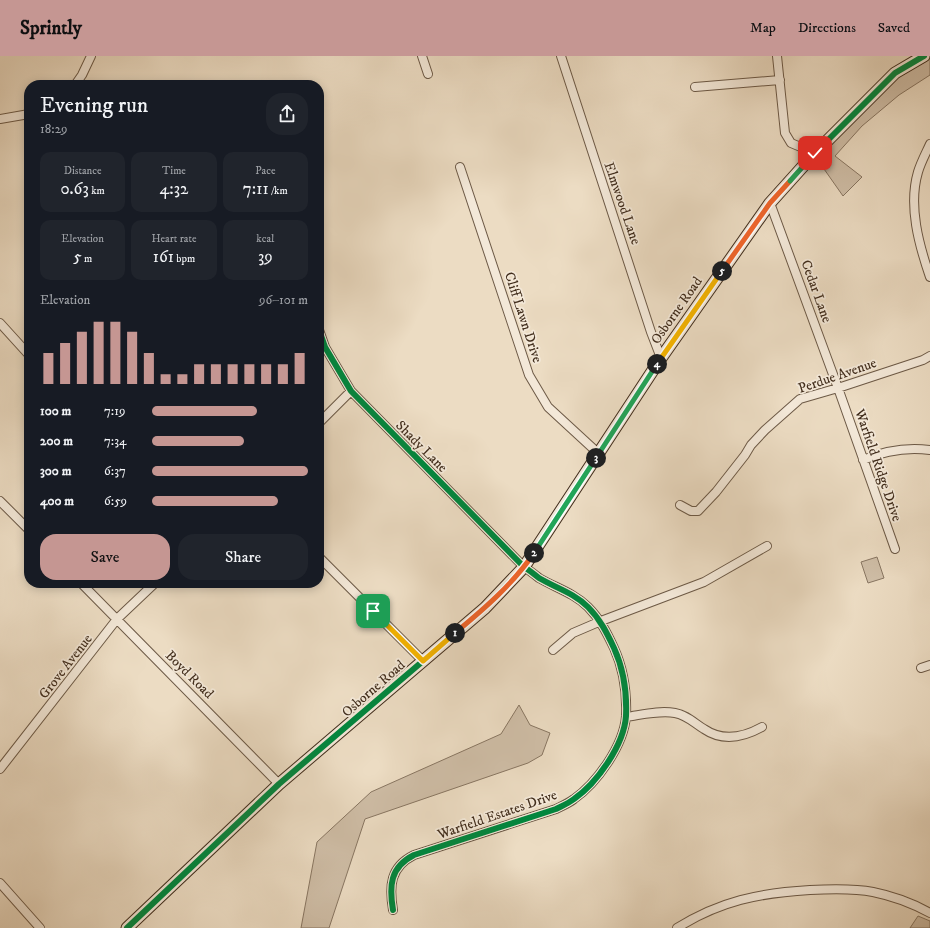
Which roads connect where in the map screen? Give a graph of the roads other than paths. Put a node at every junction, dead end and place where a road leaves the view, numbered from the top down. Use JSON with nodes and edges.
{"nodes":[{"id":1,"x":91,"y":56,"type":"edge"},
{"id":2,"x":422,"y":56,"type":"edge"},
{"id":3,"x":561,"y":56,"type":"edge"},
{"id":4,"x":777,"y":56,"type":"edge"},
{"id":5,"x":924,"y":56,"type":"edge"},
{"id":6,"x":428,"y":74,"type":"dead end"},
{"id":7,"x":78,"y":80,"type":"edge"},
{"id":8,"x":780,"y":80,"type":"junction"},
{"id":9,"x":695,"y":87,"type":"dead end"},
{"id":10,"x":24,"y":115,"type":"edge"},
{"id":11,"x":0,"y":119,"type":"edge"},
{"id":12,"x":930,"y":144,"type":"edge"},
{"id":13,"x":815,"y":153,"type":"junction"},
{"id":14,"x":460,"y":167,"type":"dead end"},
{"id":15,"x":770,"y":203,"type":"junction"},
{"id":16,"x":930,"y":277,"type":"edge"},
{"id":17,"x":0,"y":323,"type":"edge"},
{"id":18,"x":324,"y":344,"type":"edge"},
{"id":19,"x":24,"y":349,"type":"edge"},
{"id":20,"x":930,"y":356,"type":"edge"},
{"id":21,"x":661,"y":358,"type":"junction"},
{"id":22,"x":838,"y":388,"type":"junction"},
{"id":23,"x":351,"y":391,"type":"junction"},
{"id":24,"x":324,"y":418,"type":"edge"},
{"id":25,"x":930,"y":450,"type":"edge"},
{"id":26,"x":599,"y":454,"type":"junction"},
{"id":27,"x":864,"y":460,"type":"junction"},
{"id":28,"x":0,"y":500,"type":"edge"},
{"id":29,"x":680,"y":504,"type":"dead end"},
{"id":30,"x":24,"y":525,"type":"edge"},
{"id":31,"x":768,"y":546,"type":"dead end"},
{"id":32,"x":895,"y":549,"type":"dead end"},
{"id":33,"x":324,"y":562,"type":"edge"},
{"id":34,"x":524,"y":567,"type":"junction"},
{"id":35,"x":86,"y":588,"type":"edge"},
{"id":36,"x":150,"y":588,"type":"edge"},
{"id":37,"x":117,"y":619,"type":"junction"},
{"id":38,"x":601,"y":621,"type":"junction"},
{"id":39,"x":553,"y":650,"type":"dead end"},
{"id":40,"x":423,"y":661,"type":"junction"},
{"id":41,"x":930,"y":665,"type":"edge"},
{"id":42,"x":921,"y":668,"type":"dead end"},
{"id":43,"x":626,"y":717,"type":"junction"},
{"id":44,"x":762,"y":727,"type":"dead end"},
{"id":45,"x":0,"y":769,"type":"edge"},
{"id":46,"x":279,"y":784,"type":"junction"},
{"id":47,"x":0,"y":883,"type":"edge"},
{"id":48,"x":393,"y":910,"type":"dead end"},
{"id":49,"x":930,"y":913,"type":"edge"},
{"id":50,"x":40,"y":928,"type":"edge"},
{"id":51,"x":127,"y":928,"type":"edge"},
{"id":52,"x":677,"y":928,"type":"edge"}],
"edges":[{"from":1,"to":7,"type":"street"},
{"from":2,"to":6,"type":"street"},
{"from":3,"to":21,"type":"street","name":"Elmwood Lane"},
{"from":4,"to":8,"type":"street"},
{"from":5,"to":13,"type":"street","name":"Osborne Road"},
{"from":8,"to":9,"type":"street"},
{"from":8,"to":13,"type":"street"},
{"from":10,"to":11,"type":"street"},
{"from":12,"to":16,"type":"street"},
{"from":13,"to":15,"type":"street","name":"Osborne Road"},
{"from":14,"to":26,"type":"street","name":"Cliff Lawn Drive"},
{"from":15,"to":21,"type":"street","name":"Osborne Road"},
{"from":15,"to":22,"type":"street","name":"Cedar Lane"},
{"from":17,"to":19,"type":"street"},
{"from":18,"to":23,"type":"street","name":"Shady Lane"},
{"from":20,"to":22,"type":"street","name":"Perdue Avenue"},
{"from":21,"to":26,"type":"street","name":"Osborne Road"},
{"from":22,"to":27,"type":"street","name":"Warfield Ridge Drive"},
{"from":22,"to":29,"type":"street","name":"Perdue Avenue"},
{"from":23,"to":24,"type":"street"},
{"from":23,"to":34,"type":"street","name":"Shady Lane"},
{"from":25,"to":27,"type":"street"},
{"from":26,"to":34,"type":"street","name":"Osborne Road"},
{"from":27,"to":32,"type":"street","name":"Warfield Ridge Drive"},
{"from":28,"to":30,"type":"street"},
{"from":31,"to":38,"type":"street"},
{"from":33,"to":40,"type":"street"},
{"from":34,"to":38,"type":"street","name":"Warfield Estates Drive"},
{"from":34,"to":40,"type":"street","name":"Osborne Road"},
{"from":35,"to":37,"type":"street","name":"Boyd Road"},
{"from":36,"to":37,"type":"street","name":"Grove Avenue"},
{"from":37,"to":45,"type":"street","name":"Grove Avenue"},
{"from":37,"to":46,"type":"street","name":"Boyd Road"},
{"from":38,"to":39,"type":"street"},
{"from":38,"to":43,"type":"street","name":"Warfield Estates Drive"},
{"from":40,"to":46,"type":"street","name":"Osborne Road"},
{"from":41,"to":42,"type":"street"},
{"from":43,"to":44,"type":"street"},
{"from":43,"to":48,"type":"street","name":"Warfield Estates Drive"},
{"from":46,"to":51,"type":"street","name":"Osborne Road"},
{"from":47,"to":50,"type":"street"},
{"from":49,"to":52,"type":"street"}]}
